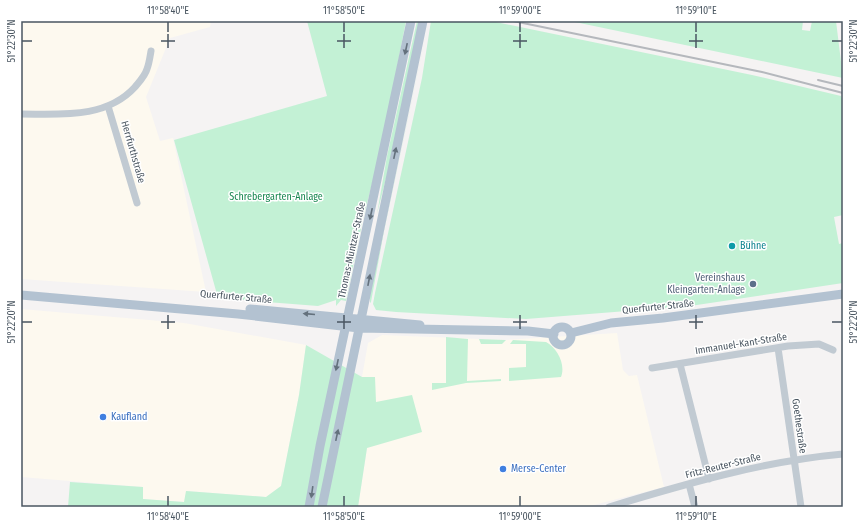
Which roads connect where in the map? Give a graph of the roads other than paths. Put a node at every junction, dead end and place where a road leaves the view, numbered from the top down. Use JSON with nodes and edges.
{"nodes":[{"id":1,"x":412,"y":21,"type":"edge"},
{"id":2,"x":423,"y":21,"type":"edge"},
{"id":3,"x":151,"y":51,"type":"dead end"},
{"id":4,"x":108,"y":106,"type":"junction"},
{"id":5,"x":21,"y":114,"type":"edge"},
{"id":6,"x":137,"y":203,"type":"dead end"},
{"id":7,"x":21,"y":289,"type":"edge"},
{"id":8,"x":843,"y":294,"type":"edge"},
{"id":9,"x":21,"y":295,"type":"edge"},
{"id":10,"x":348,"y":317,"type":"junction"},
{"id":11,"x":361,"y":318,"type":"junction"},
{"id":12,"x":346,"y":327,"type":"junction"},
{"id":13,"x":359,"y":328,"type":"junction"},
{"id":14,"x":449,"y":330,"type":"junction"},
{"id":15,"x":571,"y":333,"type":"junction"},
{"id":16,"x":554,"y":334,"type":"junction"},
{"id":17,"x":778,"y":348,"type":"junction"},
{"id":18,"x":833,"y":350,"type":"dead end"},
{"id":19,"x":680,"y":364,"type":"junction"},
{"id":20,"x":652,"y":368,"type":"dead end"},
{"id":21,"x":843,"y":454,"type":"edge"},
{"id":22,"x":794,"y":460,"type":"junction"},
{"id":23,"x":709,"y":479,"type":"junction"},
{"id":24,"x":689,"y":484,"type":"junction"},
{"id":25,"x":309,"y":507,"type":"edge"},
{"id":26,"x":322,"y":507,"type":"edge"},
{"id":27,"x":609,"y":507,"type":"edge"},
{"id":28,"x":695,"y":507,"type":"edge"},
{"id":29,"x":801,"y":507,"type":"edge"}],
"edges":[{"from":1,"to":10,"type":"main road","name":"Thomas-Müntzer-Straße","one_way":true},
{"from":11,"to":2,"type":"main road","one_way":true},
{"from":3,"to":4,"type":"street"},
{"from":4,"to":5,"type":"street"},
{"from":4,"to":6,"type":"street","name":"Herrfurthstraße"},
{"from":10,"to":7,"type":"main road","name":"Querfurter Straße","one_way":true},
{"from":8,"to":15,"type":"main road","name":"Querfurter Straße"},
{"from":9,"to":12,"type":"main road","name":"Querfurter Straße"},
{"from":10,"to":11,"type":"main road","name":"Querfurter Straße"},
{"from":10,"to":12,"type":"main road","name":"Thomas-Müntzer-Straße"},
{"from":11,"to":13,"type":"main road"},
{"from":11,"to":14,"type":"main road","name":"Querfurter Straße"},
{"from":12,"to":13,"type":"main road","name":"Querfurter Straße"},
{"from":12,"to":25,"type":"main road","name":"Thomas-Müntzer-Straße","one_way":true},
{"from":13,"to":14,"type":"main road","name":"Querfurter Straße"},
{"from":26,"to":13,"type":"main road","one_way":true},
{"from":14,"to":16,"type":"main road","name":"Querfurter Straße"},
{"from":15,"to":16,"type":"main road"},
{"from":15,"to":16,"type":"main road"},
{"from":17,"to":18,"type":"street","name":"Immanuel-Kant-Straße"},
{"from":17,"to":19,"type":"street","name":"Immanuel-Kant-Straße"},
{"from":17,"to":22,"type":"street","name":"Goethestraße"},
{"from":19,"to":20,"type":"street","name":"Immanuel-Kant-Straße"},
{"from":19,"to":23,"type":"street"},
{"from":21,"to":22,"type":"street","name":"Fritz-Reuter-Straße"},
{"from":22,"to":23,"type":"street","name":"Fritz-Reuter-Straße"},
{"from":22,"to":29,"type":"street","name":"Goethestraße"},
{"from":23,"to":24,"type":"street","name":"Fritz-Reuter-Straße"},
{"from":24,"to":27,"type":"street","name":"Fritz-Reuter-Straße"},
{"from":24,"to":28,"type":"street"}]}
